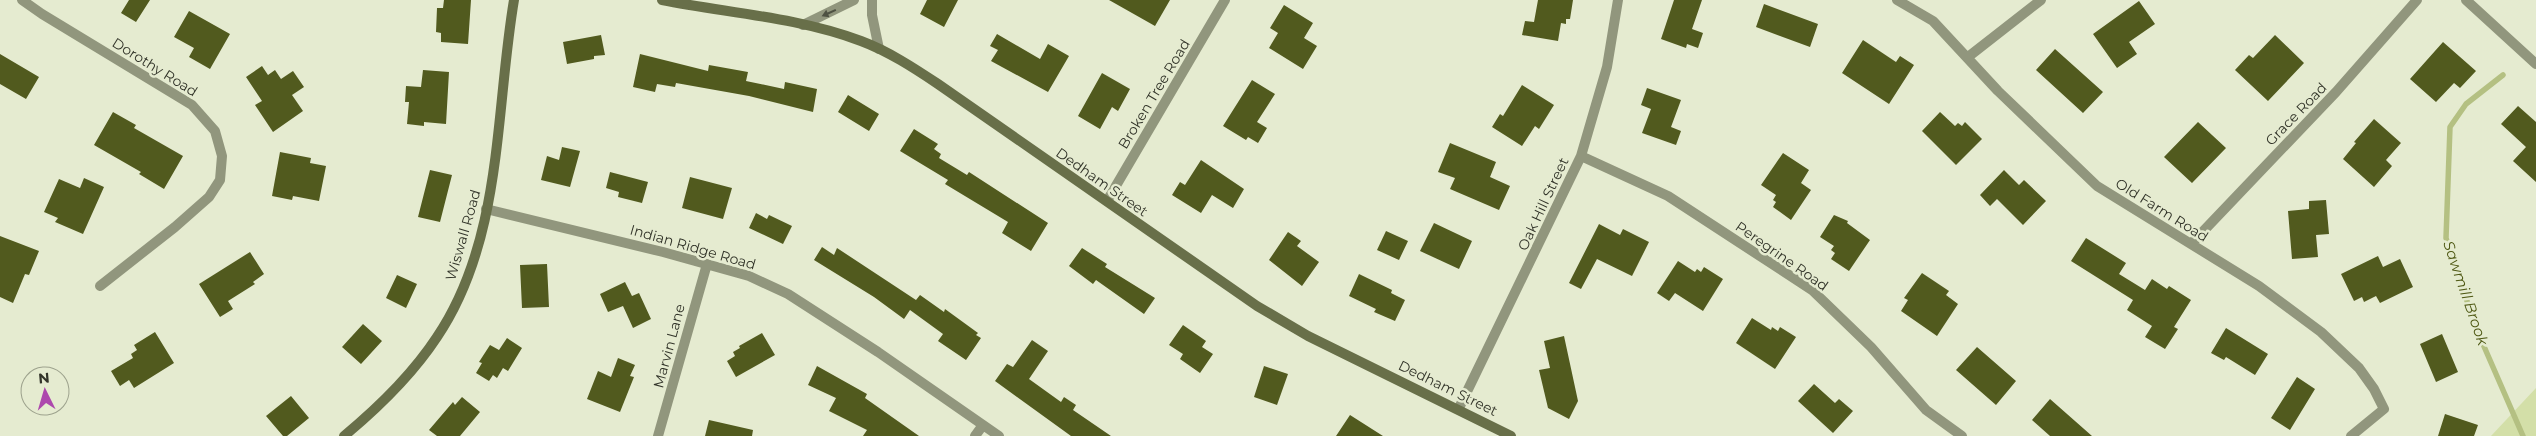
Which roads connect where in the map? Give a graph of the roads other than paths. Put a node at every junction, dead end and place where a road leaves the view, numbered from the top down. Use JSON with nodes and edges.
{"nodes":[{"id":1,"x":22,"y":0,"type":"edge"},
{"id":2,"x":514,"y":0,"type":"edge"},
{"id":3,"x":662,"y":0,"type":"edge"},
{"id":4,"x":854,"y":0,"type":"edge"},
{"id":5,"x":872,"y":0,"type":"edge"},
{"id":6,"x":1225,"y":0,"type":"edge"},
{"id":7,"x":1618,"y":0,"type":"edge"},
{"id":8,"x":1897,"y":0,"type":"edge"},
{"id":9,"x":2042,"y":0,"type":"edge"},
{"id":10,"x":2417,"y":0,"type":"edge"},
{"id":11,"x":2466,"y":0,"type":"edge"},
{"id":12,"x":803,"y":25,"type":"junction"},
{"id":13,"x":879,"y":49,"type":"junction"},
{"id":14,"x":1968,"y":57,"type":"junction"},
{"id":15,"x":2536,"y":64,"type":"edge"},
{"id":16,"x":1580,"y":156,"type":"junction"},
{"id":17,"x":1107,"y":201,"type":"junction"},
{"id":18,"x":486,"y":209,"type":"junction"},
{"id":19,"x":2191,"y":244,"type":"junction"},
{"id":20,"x":707,"y":264,"type":"junction"},
{"id":21,"x":100,"y":286,"type":"dead end"},
{"id":22,"x":1459,"y":408,"type":"junction"},
{"id":23,"x":982,"y":425,"type":"junction"},
{"id":24,"x":344,"y":436,"type":"edge"},
{"id":25,"x":658,"y":436,"type":"edge"},
{"id":26,"x":975,"y":436,"type":"edge"},
{"id":27,"x":999,"y":436,"type":"edge"},
{"id":28,"x":1511,"y":436,"type":"edge"},
{"id":29,"x":1962,"y":436,"type":"edge"},
{"id":30,"x":2351,"y":436,"type":"edge"}],
"edges":[{"from":1,"to":21,"type":"street","name":"Dorothy Road"},
{"from":2,"to":18,"type":"street","name":"Wiswall Road"},
{"from":3,"to":12,"type":"street","name":"Dedham Street"},
{"from":4,"to":12,"type":"street","one_way":true},
{"from":5,"to":13,"type":"street"},
{"from":6,"to":17,"type":"street","name":"Broken Tree Road"},
{"from":7,"to":16,"type":"street","name":"Oak Hill Street"},
{"from":8,"to":14,"type":"street","name":"Old Farm Road"},
{"from":9,"to":14,"type":"street"},
{"from":10,"to":19,"type":"street","name":"Grace Road"},
{"from":11,"to":15,"type":"street"},
{"from":12,"to":13,"type":"street","name":"Dedham Street"},
{"from":13,"to":17,"type":"street","name":"Dedham Street"},
{"from":14,"to":19,"type":"street","name":"Old Farm Road"},
{"from":16,"to":22,"type":"street","name":"Oak Hill Street"},
{"from":16,"to":29,"type":"street","name":"Peregrine Road"},
{"from":17,"to":22,"type":"street","name":"Dedham Street"},
{"from":18,"to":20,"type":"street","name":"Indian Ridge Road"},
{"from":18,"to":24,"type":"street","name":"Wiswall Road"},
{"from":19,"to":30,"type":"street","name":"Old Farm Road"},
{"from":20,"to":23,"type":"street","name":"Indian Ridge Road"},
{"from":20,"to":25,"type":"street","name":"Marvin Lane"},
{"from":22,"to":28,"type":"street","name":"Dedham Street"},
{"from":23,"to":26,"type":"street"},
{"from":23,"to":27,"type":"street","name":"Indian Ridge Road"}]}
